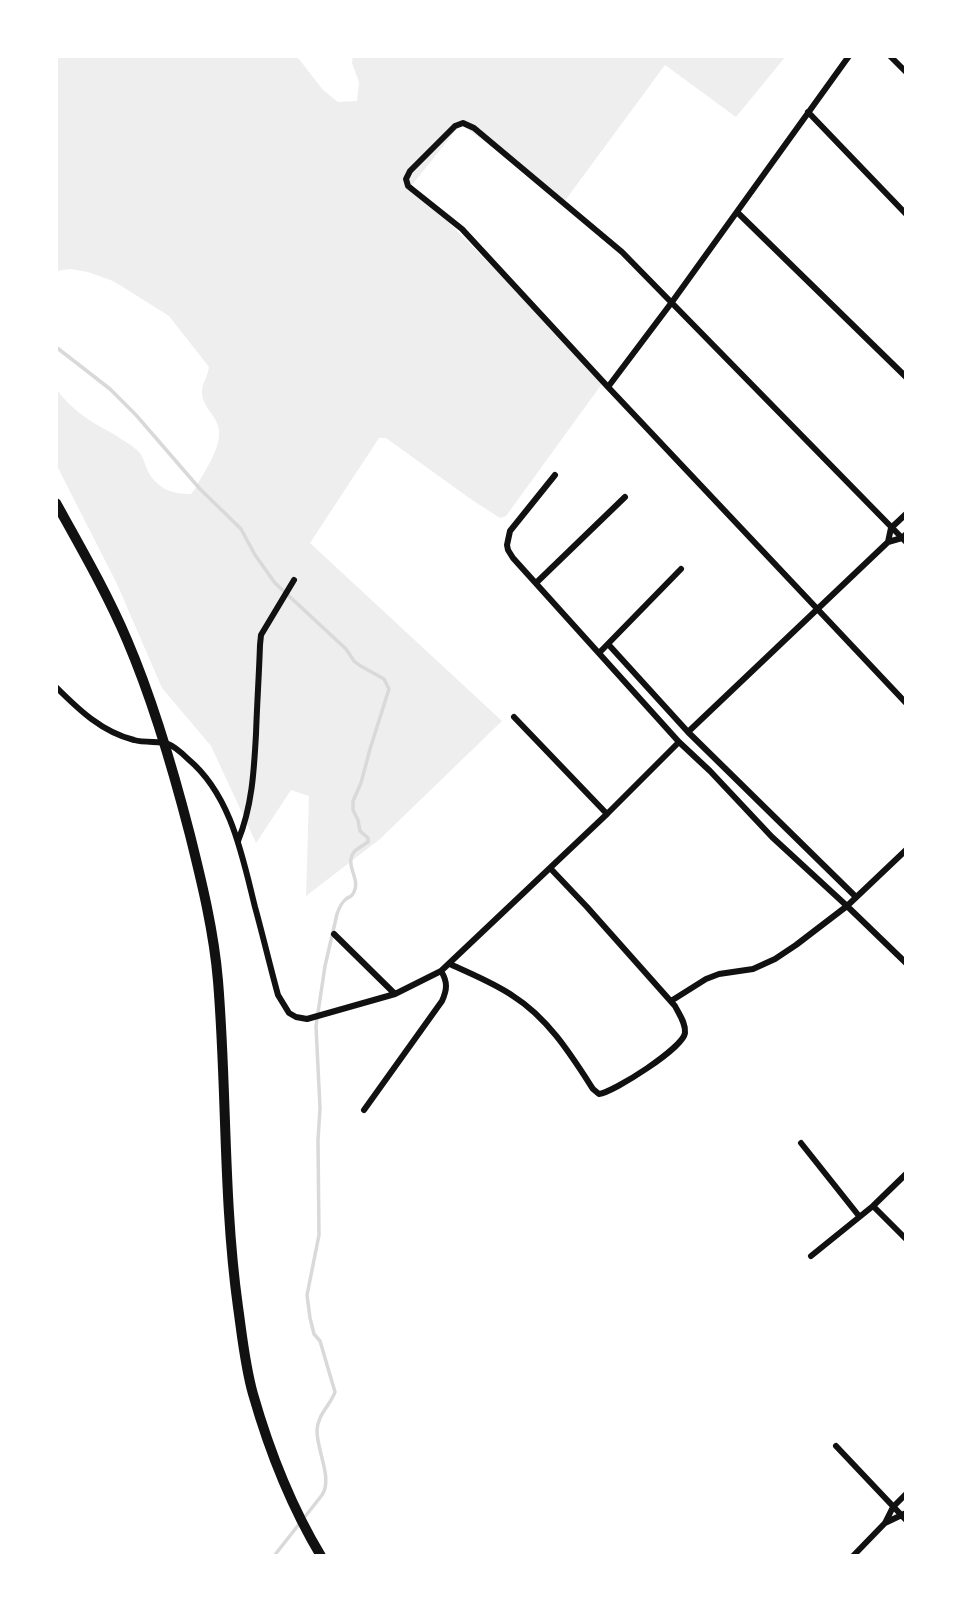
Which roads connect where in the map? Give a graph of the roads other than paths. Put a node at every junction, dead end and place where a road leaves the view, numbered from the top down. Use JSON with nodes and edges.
{"nodes":[{"id":1,"x":849,"y":56,"type":"edge"},
{"id":2,"x":890,"y":56,"type":"edge"},
{"id":3,"x":906,"y":72,"type":"edge"},
{"id":4,"x":808,"y":112,"type":"junction"},
{"id":5,"x":737,"y":212,"type":"junction"},
{"id":6,"x":906,"y":214,"type":"edge"},
{"id":7,"x":672,"y":302,"type":"junction"},
{"id":8,"x":906,"y":377,"type":"edge"},
{"id":9,"x":607,"y":387,"type":"junction"},
{"id":10,"x":555,"y":475,"type":"dead end"},
{"id":11,"x":625,"y":497,"type":"dead end"},
{"id":12,"x":56,"y":503,"type":"edge"},
{"id":13,"x":906,"y":514,"type":"edge"},
{"id":14,"x":891,"y":528,"type":"junction"},
{"id":15,"x":905,"y":538,"type":"edge"},
{"id":16,"x":888,"y":542,"type":"junction"},
{"id":17,"x":681,"y":569,"type":"dead end"},
{"id":18,"x":294,"y":580,"type":"dead end"},
{"id":19,"x":536,"y":583,"type":"junction"},
{"id":20,"x":818,"y":611,"type":"junction"},
{"id":21,"x":608,"y":644,"type":"junction"},
{"id":22,"x":600,"y":652,"type":"junction"},
{"id":23,"x":56,"y":687,"type":"edge"},
{"id":24,"x":906,"y":703,"type":"edge"},
{"id":25,"x":514,"y":717,"type":"dead end"},
{"id":26,"x":688,"y":732,"type":"junction"},
{"id":27,"x":680,"y":742,"type":"junction"},
{"id":28,"x":165,"y":743,"type":"junction"},
{"id":29,"x":607,"y":814,"type":"junction"},
{"id":30,"x":238,"y":841,"type":"junction"},
{"id":31,"x":906,"y":850,"type":"edge"},
{"id":32,"x":550,"y":868,"type":"junction"},
{"id":33,"x":856,"y":897,"type":"junction"},
{"id":34,"x":847,"y":906,"type":"junction"},
{"id":35,"x":334,"y":934,"type":"dead end"},
{"id":36,"x":906,"y":963,"type":"edge"},
{"id":37,"x":450,"y":964,"type":"junction"},
{"id":38,"x":441,"y":971,"type":"junction"},
{"id":39,"x":395,"y":994,"type":"junction"},
{"id":40,"x":671,"y":1001,"type":"junction"},
{"id":41,"x":364,"y":1110,"type":"dead end"},
{"id":42,"x":801,"y":1143,"type":"dead end"},
{"id":43,"x":906,"y":1174,"type":"edge"},
{"id":44,"x":873,"y":1206,"type":"junction"},
{"id":45,"x":859,"y":1216,"type":"junction"},
{"id":46,"x":906,"y":1239,"type":"edge"},
{"id":47,"x":811,"y":1256,"type":"dead end"},
{"id":48,"x":836,"y":1446,"type":"dead end"},
{"id":49,"x":906,"y":1494,"type":"edge"},
{"id":50,"x":893,"y":1507,"type":"junction"},
{"id":51,"x":905,"y":1517,"type":"edge"},
{"id":52,"x":885,"y":1523,"type":"junction"},
{"id":53,"x":321,"y":1556,"type":"edge"},
{"id":54,"x":853,"y":1556,"type":"edge"}],
"edges":[{"from":1,"to":4,"type":"street"},
{"from":2,"to":3,"type":"street"},
{"from":4,"to":5,"type":"street"},
{"from":4,"to":6,"type":"street"},
{"from":5,"to":7,"type":"street"},
{"from":5,"to":8,"type":"street"},
{"from":7,"to":9,"type":"street"},
{"from":7,"to":9,"type":"street"},
{"from":7,"to":14,"type":"street"},
{"from":9,"to":20,"type":"street"},
{"from":10,"to":19,"type":"street"},
{"from":11,"to":19,"type":"street"},
{"from":12,"to":28,"type":"highway"},
{"from":13,"to":14,"type":"street"},
{"from":14,"to":15,"type":"street"},
{"from":14,"to":16,"type":"street"},
{"from":15,"to":16,"type":"street"},
{"from":16,"to":20,"type":"street"},
{"from":17,"to":21,"type":"street"},
{"from":18,"to":30,"type":"street"},
{"from":19,"to":22,"type":"street"},
{"from":20,"to":24,"type":"street"},
{"from":20,"to":26,"type":"street"},
{"from":21,"to":22,"type":"street"},
{"from":21,"to":26,"type":"street"},
{"from":22,"to":27,"type":"street"},
{"from":23,"to":28,"type":"street"},
{"from":25,"to":29,"type":"street"},
{"from":26,"to":33,"type":"street"},
{"from":27,"to":29,"type":"street"},
{"from":27,"to":34,"type":"street"},
{"from":28,"to":30,"type":"street"},
{"from":28,"to":53,"type":"highway"},
{"from":29,"to":32,"type":"street"},
{"from":30,"to":39,"type":"street"},
{"from":31,"to":33,"type":"street"},
{"from":32,"to":37,"type":"street"},
{"from":32,"to":40,"type":"street"},
{"from":33,"to":34,"type":"street"},
{"from":34,"to":36,"type":"street"},
{"from":34,"to":40,"type":"street"},
{"from":35,"to":39,"type":"street"},
{"from":37,"to":38,"type":"street"},
{"from":37,"to":40,"type":"street"},
{"from":38,"to":39,"type":"street"},
{"from":38,"to":41,"type":"street"},
{"from":42,"to":45,"type":"street"},
{"from":43,"to":44,"type":"street"},
{"from":44,"to":45,"type":"street"},
{"from":44,"to":46,"type":"street"},
{"from":45,"to":47,"type":"street"},
{"from":48,"to":50,"type":"street"},
{"from":49,"to":50,"type":"street"},
{"from":50,"to":51,"type":"street"},
{"from":50,"to":52,"type":"street"},
{"from":51,"to":52,"type":"street"},
{"from":52,"to":54,"type":"street"}]}
